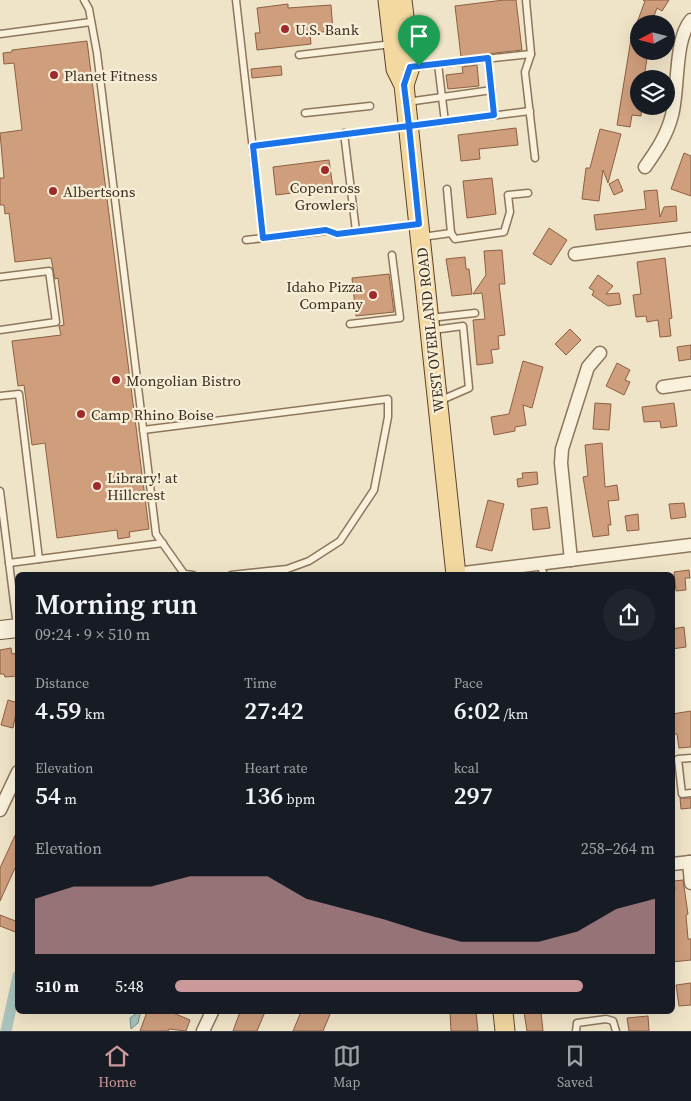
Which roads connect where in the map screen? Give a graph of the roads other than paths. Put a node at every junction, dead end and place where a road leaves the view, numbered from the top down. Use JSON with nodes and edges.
{"nodes":[{"id":1,"x":84,"y":0,"type":"edge"},
{"id":2,"x":236,"y":0,"type":"edge"},
{"id":3,"x":388,"y":0,"type":"edge"},
{"id":4,"x":402,"y":0,"type":"edge"},
{"id":5,"x":526,"y":0,"type":"edge"},
{"id":6,"x":691,"y":20,"type":"edge"},
{"id":7,"x":91,"y":22,"type":"junction"},
{"id":8,"x":0,"y":34,"type":"edge"},
{"id":9,"x":394,"y":44,"type":"junction"},
{"id":10,"x":531,"y":54,"type":"junction"},
{"id":11,"x":299,"y":55,"type":"dead end"},
{"id":12,"x":488,"y":58,"type":"junction"},
{"id":13,"x":438,"y":64,"type":"junction"},
{"id":14,"x":407,"y":85,"type":"junction"},
{"id":15,"x":492,"y":90,"type":"junction"},
{"id":16,"x":442,"y":97,"type":"junction"},
{"id":17,"x":370,"y":106,"type":"dead end"},
{"id":18,"x":530,"y":111,"type":"junction"},
{"id":19,"x":306,"y":112,"type":"dead end"},
{"id":20,"x":494,"y":115,"type":"junction"},
{"id":21,"x":445,"y":122,"type":"junction"},
{"id":22,"x":409,"y":126,"type":"junction"},
{"id":23,"x":344,"y":134,"type":"junction"},
{"id":24,"x":253,"y":146,"type":"junction"},
{"id":25,"x":536,"y":158,"type":"dead end"},
{"id":26,"x":645,"y":167,"type":"dead end"},
{"id":27,"x":447,"y":189,"type":"dead end"},
{"id":28,"x":528,"y":193,"type":"dead end"},
{"id":29,"x":420,"y":230,"type":"junction"},
{"id":30,"x":356,"y":231,"type":"junction"},
{"id":31,"x":451,"y":233,"type":"junction"},
{"id":32,"x":263,"y":238,"type":"junction"},
{"id":33,"x":691,"y":239,"type":"edge"},
{"id":34,"x":246,"y":240,"type":"dead end"},
{"id":35,"x":392,"y":254,"type":"dead end"},
{"id":36,"x":575,"y":254,"type":"dead end"},
{"id":37,"x":0,"y":277,"type":"edge"},
{"id":38,"x":475,"y":313,"type":"dead end"},
{"id":39,"x":350,"y":324,"type":"dead end"},
{"id":40,"x":430,"y":324,"type":"junction"},
{"id":41,"x":0,"y":330,"type":"edge"},
{"id":42,"x":600,"y":353,"type":"dead end"},
{"id":43,"x":691,"y":383,"type":"edge"},
{"id":44,"x":664,"y":387,"type":"dead end"},
{"id":45,"x":0,"y":396,"type":"edge"},
{"id":46,"x":438,"y":401,"type":"junction"},
{"id":47,"x":143,"y":430,"type":"junction"},
{"id":48,"x":0,"y":491,"type":"edge"},
{"id":49,"x":163,"y":543,"type":"junction"},
{"id":50,"x":691,"y":545,"type":"edge"},
{"id":51,"x":39,"y":559,"type":"junction"},
{"id":52,"x":571,"y":560,"type":"junction"},
{"id":53,"x":9,"y":563,"type":"junction"},
{"id":54,"x":542,"y":569,"type":"edge"},
{"id":55,"x":183,"y":572,"type":"edge"},
{"id":56,"x":259,"y":572,"type":"edge"},
{"id":57,"x":454,"y":572,"type":"edge"},
{"id":58,"x":498,"y":572,"type":"edge"},
{"id":59,"x":15,"y":612,"type":"edge"},
{"id":60,"x":15,"y":628,"type":"edge"},
{"id":61,"x":0,"y":630,"type":"edge"},
{"id":62,"x":691,"y":758,"type":"edge"},
{"id":63,"x":15,"y":778,"type":"edge"},
{"id":64,"x":691,"y":793,"type":"edge"},
{"id":65,"x":0,"y":810,"type":"edge"},
{"id":66,"x":690,"y":862,"type":"edge"},
{"id":67,"x":675,"y":864,"type":"edge"},
{"id":68,"x":691,"y":883,"type":"edge"},
{"id":69,"x":211,"y":1014,"type":"edge"},
{"id":70,"x":503,"y":1014,"type":"edge"},
{"id":71,"x":203,"y":1031,"type":"edge"},
{"id":72,"x":505,"y":1031,"type":"edge"},
{"id":73,"x":576,"y":1031,"type":"edge"},
{"id":74,"x":616,"y":1031,"type":"edge"}],
"edges":[{"from":1,"to":7,"type":"lane"},
{"from":2,"to":24,"type":"lane"},
{"from":3,"to":9,"type":"main road","name":"WEST OVERLAND ROAD"},
{"from":4,"to":14,"type":"main road","name":"WEST OVERLAND ROAD"},
{"from":5,"to":10,"type":"lane"},
{"from":6,"to":26,"type":"street"},
{"from":7,"to":8,"type":"lane"},
{"from":7,"to":47,"type":"lane"},
{"from":9,"to":11,"type":"lane"},
{"from":9,"to":14,"type":"main road","name":"WEST OVERLAND ROAD"},
{"from":10,"to":12,"type":"lane"},
{"from":10,"to":18,"type":"lane"},
{"from":12,"to":13,"type":"lane"},
{"from":12,"to":15,"type":"lane"},
{"from":13,"to":14,"type":"lane"},
{"from":13,"to":16,"type":"lane"},
{"from":14,"to":16,"type":"lane"},
{"from":14,"to":22,"type":"main road","name":"WEST OVERLAND ROAD"},
{"from":15,"to":16,"type":"lane"},
{"from":15,"to":20,"type":"lane"},
{"from":16,"to":21,"type":"lane"},
{"from":17,"to":19,"type":"lane"},
{"from":18,"to":20,"type":"lane"},
{"from":18,"to":25,"type":"lane"},
{"from":20,"to":21,"type":"lane"},
{"from":21,"to":22,"type":"lane"},
{"from":22,"to":23,"type":"lane"},
{"from":22,"to":29,"type":"main road","name":"WEST OVERLAND ROAD"},
{"from":23,"to":24,"type":"lane"},
{"from":23,"to":30,"type":"lane"},
{"from":24,"to":32,"type":"lane"},
{"from":27,"to":31,"type":"lane"},
{"from":28,"to":31,"type":"lane"},
{"from":29,"to":30,"type":"lane"},
{"from":29,"to":31,"type":"lane"},
{"from":29,"to":40,"type":"main road","name":"WEST OVERLAND ROAD"},
{"from":30,"to":32,"type":"lane"},
{"from":32,"to":34,"type":"lane"},
{"from":33,"to":36,"type":"street"},
{"from":35,"to":39,"type":"lane"},
{"from":37,"to":41,"type":"lane"},
{"from":38,"to":40,"type":"lane"},
{"from":40,"to":46,"type":"main road","name":"WEST OVERLAND ROAD"},
{"from":40,"to":46,"type":"lane"},
{"from":42,"to":52,"type":"street"},
{"from":43,"to":44,"type":"street"},
{"from":45,"to":51,"type":"lane"},
{"from":46,"to":57,"type":"main road","name":"WEST OVERLAND ROAD"},
{"from":47,"to":49,"type":"lane"},
{"from":47,"to":56,"type":"lane"},
{"from":48,"to":53,"type":"lane"},
{"from":49,"to":51,"type":"lane"},
{"from":49,"to":55,"type":"lane"},
{"from":50,"to":52,"type":"street"},
{"from":51,"to":53,"type":"lane"},
{"from":52,"to":54,"type":"street"},
{"from":53,"to":59,"type":"lane"},
{"from":54,"to":58,"type":"street"},
{"from":60,"to":61,"type":"street"},
{"from":62,"to":64,"type":"lane"},
{"from":63,"to":65,"type":"street"},
{"from":66,"to":67,"type":"street"},
{"from":66,"to":68,"type":"street"},
{"from":69,"to":71,"type":"street"},
{"from":70,"to":72,"type":"main road"},
{"from":73,"to":74,"type":"lane"}]}
